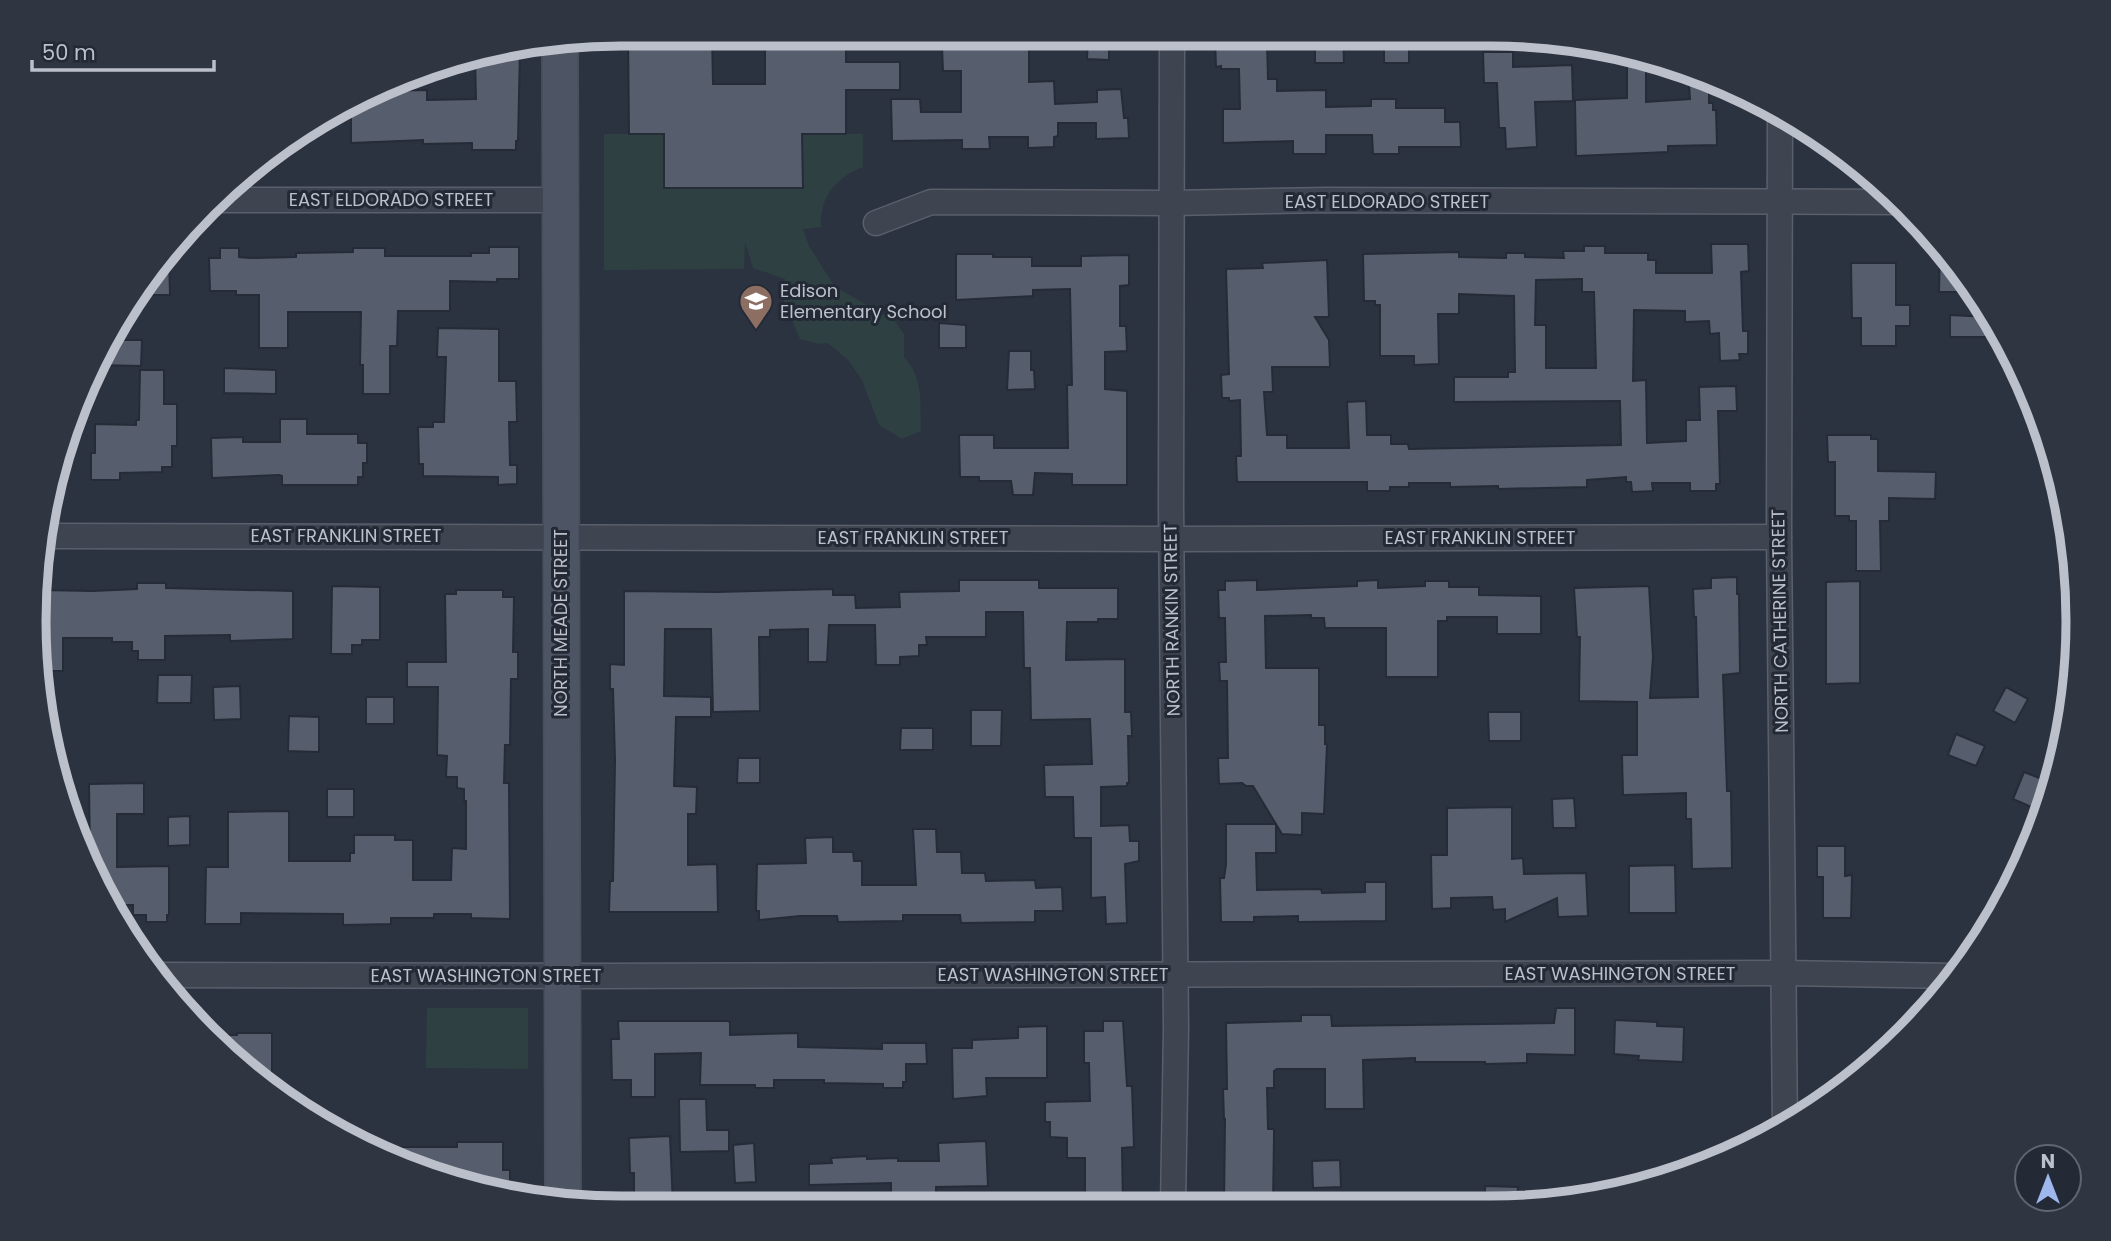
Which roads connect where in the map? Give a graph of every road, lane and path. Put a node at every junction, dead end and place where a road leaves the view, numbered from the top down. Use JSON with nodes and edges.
{"nodes":[{"id":1,"x":1172,"y":46,"type":"edge"},
{"id":2,"x":560,"y":49,"type":"edge"},
{"id":3,"x":1780,"y":124,"type":"edge"},
{"id":4,"x":229,"y":200,"type":"edge"},
{"id":5,"x":561,"y":200,"type":"junction"},
{"id":6,"x":1885,"y":202,"type":"edge"},
{"id":7,"x":1172,"y":203,"type":"junction"},
{"id":8,"x":1780,"y":203,"type":"junction"},
{"id":9,"x":876,"y":223,"type":"dead end"},
{"id":10,"x":52,"y":536,"type":"edge"},
{"id":11,"x":561,"y":536,"type":"junction"},
{"id":12,"x":1779,"y":537,"type":"junction"},
{"id":13,"x":1171,"y":539,"type":"junction"},
{"id":14,"x":1784,"y":973,"type":"junction"},
{"id":15,"x":1175,"y":974,"type":"junction"},
{"id":16,"x":167,"y":975,"type":"edge"},
{"id":17,"x":564,"y":976,"type":"junction"},
{"id":18,"x":1943,"y":976,"type":"edge"},
{"id":19,"x":1784,"y":1114,"type":"edge"},
{"id":20,"x":563,"y":1192,"type":"edge"},
{"id":21,"x":1173,"y":1196,"type":"edge"}],
"edges":[{"from":1,"to":7,"type":"street","name":"NORTH RANKIN STREET"},
{"from":2,"to":5,"type":"street","name":"NORTH MEADE STREET"},
{"from":3,"to":8,"type":"street","name":"NORTH CATHERINE STREET"},
{"from":4,"to":5,"type":"street","name":"EAST ELDORADO STREET"},
{"from":5,"to":11,"type":"street","name":"NORTH MEADE STREET"},
{"from":6,"to":8,"type":"street","name":"EAST ELDORADO STREET"},
{"from":7,"to":8,"type":"street","name":"EAST ELDORADO STREET"},
{"from":7,"to":9,"type":"street","name":"EAST ELDORADO STREET"},
{"from":7,"to":13,"type":"street","name":"NORTH RANKIN STREET"},
{"from":8,"to":12,"type":"street","name":"NORTH CATHERINE STREET"},
{"from":10,"to":11,"type":"street","name":"EAST FRANKLIN STREET"},
{"from":11,"to":13,"type":"street","name":"EAST FRANKLIN STREET"},
{"from":11,"to":17,"type":"street","name":"NORTH MEADE STREET"},
{"from":12,"to":13,"type":"street","name":"EAST FRANKLIN STREET"},
{"from":12,"to":14,"type":"street","name":"NORTH CATHERINE STREET"},
{"from":13,"to":15,"type":"street","name":"NORTH RANKIN STREET"},
{"from":14,"to":15,"type":"street","name":"EAST WASHINGTON STREET"},
{"from":14,"to":18,"type":"street","name":"EAST WASHINGTON STREET"},
{"from":14,"to":19,"type":"street","name":"NORTH CATHERINE STREET"},
{"from":15,"to":17,"type":"street","name":"EAST WASHINGTON STREET"},
{"from":15,"to":21,"type":"street","name":"NORTH RANKIN STREET"},
{"from":16,"to":17,"type":"street","name":"EAST WASHINGTON STREET"},
{"from":17,"to":20,"type":"street","name":"NORTH MEADE STREET"}]}
